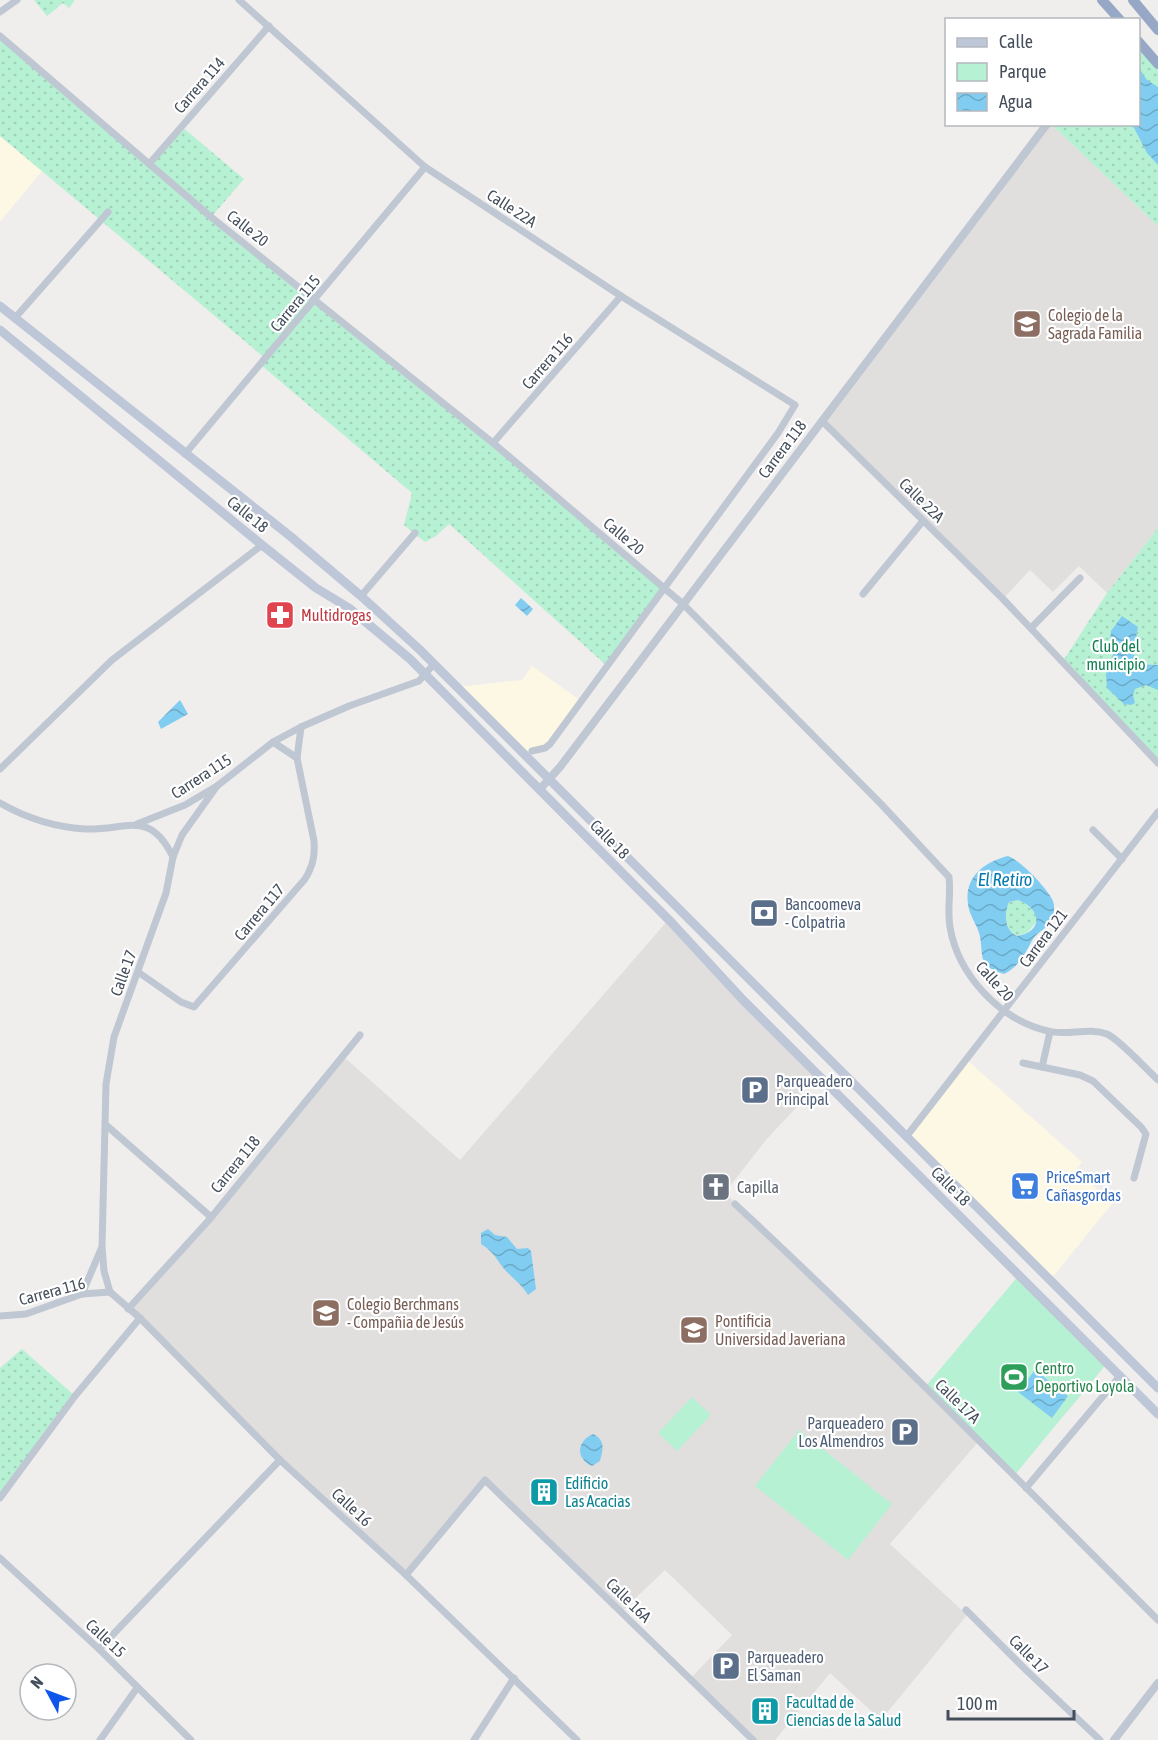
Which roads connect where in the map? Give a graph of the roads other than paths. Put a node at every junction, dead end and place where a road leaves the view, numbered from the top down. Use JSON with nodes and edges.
{"nodes":[{"id":1,"x":16,"y":0,"type":"edge"},
{"id":2,"x":239,"y":0,"type":"edge"},
{"id":3,"x":1102,"y":0,"type":"edge"},
{"id":4,"x":1137,"y":2,"type":"edge"},
{"id":5,"x":0,"y":12,"type":"edge"},
{"id":6,"x":1118,"y":18,"type":"edge"},
{"id":7,"x":269,"y":26,"type":"junction"},
{"id":8,"x":1158,"y":30,"type":"edge"},
{"id":9,"x":0,"y":36,"type":"edge"},
{"id":10,"x":1140,"y":43,"type":"edge"},
{"id":11,"x":1158,"y":64,"type":"edge"},
{"id":12,"x":1045,"y":126,"type":"edge"},
{"id":13,"x":150,"y":163,"type":"junction"},
{"id":14,"x":425,"y":167,"type":"junction"},
{"id":15,"x":108,"y":212,"type":"dead end"},
{"id":16,"x":621,"y":296,"type":"junction"},
{"id":17,"x":316,"y":299,"type":"junction"},
{"id":18,"x":0,"y":306,"type":"edge"},
{"id":19,"x":15,"y":318,"type":"junction"},
{"id":20,"x":0,"y":330,"type":"edge"},
{"id":21,"x":822,"y":421,"type":"junction"},
{"id":22,"x":494,"y":443,"type":"junction"},
{"id":23,"x":185,"y":454,"type":"junction"},
{"id":24,"x":923,"y":521,"type":"junction"},
{"id":25,"x":415,"y":533,"type":"dead end"},
{"id":26,"x":262,"y":545,"type":"junction"},
{"id":27,"x":1080,"y":578,"type":"dead end"},
{"id":28,"x":664,"y":588,"type":"junction"},
{"id":29,"x":862,"y":594,"type":"dead end"},
{"id":30,"x":361,"y":596,"type":"junction"},
{"id":31,"x":683,"y":604,"type":"junction"},
{"id":32,"x":1031,"y":628,"type":"junction"},
{"id":33,"x":434,"y":664,"type":"junction"},
{"id":34,"x":424,"y":674,"type":"junction"},
{"id":35,"x":300,"y":727,"type":"junction"},
{"id":36,"x":273,"y":742,"type":"junction"},
{"id":37,"x":532,"y":752,"type":"dead end"},
{"id":38,"x":297,"y":758,"type":"junction"},
{"id":39,"x":1158,"y":763,"type":"edge"},
{"id":40,"x":0,"y":769,"type":"edge"},
{"id":41,"x":549,"y":779,"type":"junction"},
{"id":42,"x":217,"y":786,"type":"junction"},
{"id":43,"x":540,"y":789,"type":"junction"},
{"id":44,"x":0,"y":803,"type":"edge"},
{"id":45,"x":1158,"y":812,"type":"edge"},
{"id":46,"x":137,"y":824,"type":"junction"},
{"id":47,"x":1093,"y":830,"type":"dead end"},
{"id":48,"x":173,"y":857,"type":"junction"},
{"id":49,"x":1122,"y":859,"type":"junction"},
{"id":50,"x":138,"y":972,"type":"junction"},
{"id":51,"x":1004,"y":1012,"type":"junction"},
{"id":52,"x":1050,"y":1032,"type":"junction"},
{"id":53,"x":360,"y":1035,"type":"dead end"},
{"id":54,"x":1023,"y":1063,"type":"dead end"},
{"id":55,"x":1041,"y":1067,"type":"junction"},
{"id":56,"x":1158,"y":1080,"type":"edge"},
{"id":57,"x":106,"y":1125,"type":"junction"},
{"id":58,"x":906,"y":1137,"type":"junction"},
{"id":59,"x":1134,"y":1178,"type":"dead end"},
{"id":60,"x":735,"y":1204,"type":"dead end"},
{"id":61,"x":211,"y":1217,"type":"junction"},
{"id":62,"x":102,"y":1247,"type":"junction"},
{"id":63,"x":110,"y":1292,"type":"junction"},
{"id":64,"x":82,"y":1294,"type":"junction"},
{"id":65,"x":128,"y":1309,"type":"junction"},
{"id":66,"x":0,"y":1316,"type":"edge"},
{"id":67,"x":140,"y":1318,"type":"junction"},
{"id":68,"x":1120,"y":1376,"type":"junction"},
{"id":69,"x":1158,"y":1388,"type":"edge"},
{"id":70,"x":1158,"y":1414,"type":"edge"},
{"id":71,"x":280,"y":1460,"type":"junction"},
{"id":72,"x":1026,"y":1488,"type":"junction"},
{"id":73,"x":0,"y":1498,"type":"edge"},
{"id":74,"x":0,"y":1558,"type":"edge"},
{"id":75,"x":406,"y":1575,"type":"junction"},
{"id":76,"x":966,"y":1610,"type":"dead end"},
{"id":77,"x":1158,"y":1620,"type":"edge"},
{"id":78,"x":99,"y":1649,"type":"junction"},
{"id":79,"x":514,"y":1678,"type":"junction"},
{"id":80,"x":1158,"y":1683,"type":"edge"},
{"id":81,"x":137,"y":1688,"type":"junction"},
{"id":82,"x":100,"y":1740,"type":"edge"},
{"id":83,"x":191,"y":1740,"type":"edge"},
{"id":84,"x":474,"y":1740,"type":"edge"},
{"id":85,"x":577,"y":1740,"type":"edge"},
{"id":86,"x":753,"y":1740,"type":"edge"},
{"id":87,"x":1100,"y":1740,"type":"edge"},
{"id":88,"x":1114,"y":1740,"type":"edge"}],
"edges":[{"from":1,"to":5,"type":"street"},
{"from":2,"to":7,"type":"street","name":"Calle 22A"},
{"from":3,"to":6,"type":"highway"},
{"from":4,"to":8,"type":"highway"},
{"from":7,"to":13,"type":"street","name":"Carrera 114"},
{"from":7,"to":14,"type":"street","name":"Calle 22A"},
{"from":9,"to":13,"type":"street","name":"Calle 20"},
{"from":10,"to":11,"type":"highway"},
{"from":12,"to":21,"type":"street","name":"Carrera 118"},
{"from":13,"to":17,"type":"street","name":"Calle 20"},
{"from":14,"to":16,"type":"street","name":"Calle 22A"},
{"from":14,"to":17,"type":"street","name":"Carrera 115"},
{"from":15,"to":19,"type":"street"},
{"from":16,"to":22,"type":"street","name":"Carrera 116"},
{"from":16,"to":28,"type":"street","name":"Calle 22A"},
{"from":17,"to":22,"type":"street","name":"Calle 20"},
{"from":17,"to":23,"type":"street","name":"Carrera 115"},
{"from":18,"to":19,"type":"main road","name":"Calle 18"},
{"from":19,"to":23,"type":"main road","name":"Calle 18"},
{"from":20,"to":26,"type":"main road","name":"Calle 18"},
{"from":21,"to":24,"type":"street","name":"Calle 22A"},
{"from":21,"to":31,"type":"street","name":"Carrera 118"},
{"from":22,"to":28,"type":"street","name":"Calle 20"},
{"from":23,"to":30,"type":"main road","name":"Calle 18"},
{"from":24,"to":29,"type":"street"},
{"from":24,"to":32,"type":"street","name":"Calle 22A"},
{"from":25,"to":30,"type":"street"},
{"from":26,"to":34,"type":"main road","name":"Calle 18"},
{"from":26,"to":40,"type":"street"},
{"from":27,"to":32,"type":"street"},
{"from":28,"to":31,"type":"street","name":"Calle 20"},
{"from":28,"to":37,"type":"street"},
{"from":30,"to":33,"type":"main road","name":"Calle 18"},
{"from":31,"to":41,"type":"street","name":"Carrera 118"},
{"from":31,"to":51,"type":"street","name":"Calle 20"},
{"from":32,"to":39,"type":"street","name":"Calle 22A"},
{"from":33,"to":34,"type":"street","name":"Carrera 115"},
{"from":33,"to":41,"type":"main road","name":"Calle 18"},
{"from":34,"to":35,"type":"street","name":"Carrera 115"},
{"from":34,"to":43,"type":"main road","name":"Calle 18"},
{"from":35,"to":36,"type":"street","name":"Carrera 115"},
{"from":35,"to":38,"type":"street","name":"Carrera 117"},
{"from":36,"to":38,"type":"street"},
{"from":36,"to":42,"type":"street","name":"Carrera 115"},
{"from":38,"to":50,"type":"street","name":"Carrera 117"},
{"from":41,"to":43,"type":"street","name":"Carrera 118"},
{"from":41,"to":58,"type":"main road","name":"Calle 18"},
{"from":42,"to":46,"type":"street","name":"Carrera 115"},
{"from":42,"to":48,"type":"street","name":"Calle 17"},
{"from":43,"to":68,"type":"main road","name":"Calle 18"},
{"from":44,"to":46,"type":"street"},
{"from":45,"to":49,"type":"street","name":"Carrera 121"},
{"from":46,"to":48,"type":"street"},
{"from":47,"to":49,"type":"street"},
{"from":48,"to":50,"type":"street","name":"Calle 17"},
{"from":49,"to":51,"type":"street","name":"Carrera 121"},
{"from":50,"to":57,"type":"street","name":"Calle 17"},
{"from":51,"to":52,"type":"street","name":"Calle 20"},
{"from":51,"to":58,"type":"street","name":"Carrera 121"},
{"from":52,"to":55,"type":"street"},
{"from":52,"to":56,"type":"street","name":"Calle 20"},
{"from":53,"to":61,"type":"street","name":"Carrera 118"},
{"from":54,"to":55,"type":"street"},
{"from":55,"to":59,"type":"street"},
{"from":57,"to":61,"type":"street"},
{"from":57,"to":62,"type":"street","name":"Calle 17"},
{"from":58,"to":69,"type":"main road","name":"Calle 18"},
{"from":60,"to":72,"type":"street","name":"Calle 17A"},
{"from":61,"to":65,"type":"street","name":"Carrera 118"},
{"from":62,"to":63,"type":"street","name":"Calle 17"},
{"from":62,"to":64,"type":"street"},
{"from":63,"to":64,"type":"street","name":"Carrera 116"},
{"from":63,"to":65,"type":"street","name":"Calle 16"},
{"from":64,"to":66,"type":"street","name":"Carrera 116"},
{"from":65,"to":67,"type":"street","name":"Calle 16"},
{"from":67,"to":71,"type":"street","name":"Calle 16"},
{"from":67,"to":73,"type":"street"},
{"from":68,"to":70,"type":"main road","name":"Calle 18"},
{"from":68,"to":72,"type":"street"},
{"from":71,"to":75,"type":"street","name":"Calle 16"},
{"from":71,"to":78,"type":"street"},
{"from":72,"to":77,"type":"street","name":"Calle 17A"},
{"from":74,"to":78,"type":"street","name":"Calle 15"},
{"from":75,"to":79,"type":"street","name":"Calle 16"},
{"from":75,"to":86,"type":"street","name":"Calle 16A"},
{"from":76,"to":87,"type":"street","name":"Calle 17"},
{"from":78,"to":81,"type":"street","name":"Calle 15"},
{"from":79,"to":84,"type":"street"},
{"from":79,"to":85,"type":"street","name":"Calle 16"},
{"from":80,"to":88,"type":"street"},
{"from":81,"to":82,"type":"street"},
{"from":81,"to":83,"type":"street","name":"Calle 15"}]}
